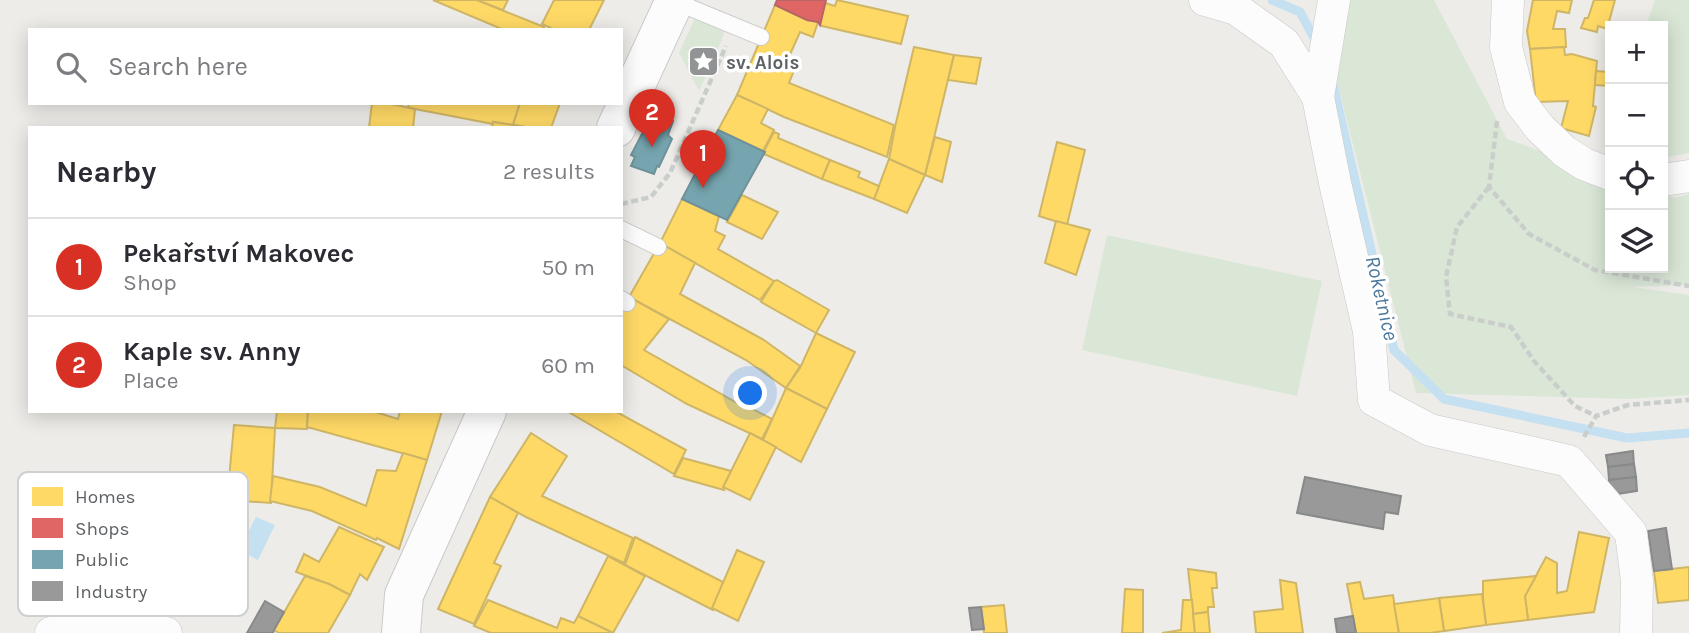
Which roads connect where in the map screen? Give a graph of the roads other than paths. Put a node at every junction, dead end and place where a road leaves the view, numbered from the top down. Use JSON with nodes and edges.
{"nodes":[{"id":1,"x":675,"y":0,"type":"edge"},
{"id":2,"x":1205,"y":0,"type":"edge"},
{"id":3,"x":1334,"y":0,"type":"edge"},
{"id":4,"x":1508,"y":0,"type":"edge"},
{"id":5,"x":761,"y":37,"type":"dead end"},
{"id":6,"x":1318,"y":97,"type":"junction"},
{"id":7,"x":617,"y":126,"type":"edge"},
{"id":8,"x":1605,"y":172,"type":"edge"},
{"id":9,"x":1689,"y":176,"type":"edge"},
{"id":10,"x":1668,"y":179,"type":"edge"},
{"id":11,"x":623,"y":230,"type":"edge"},
{"id":12,"x":658,"y":247,"type":"dead end"},
{"id":13,"x":486,"y":413,"type":"edge"},
{"id":14,"x":51,"y":633,"type":"edge"},
{"id":15,"x":166,"y":633,"type":"edge"},
{"id":16,"x":401,"y":633,"type":"edge"},
{"id":17,"x":1636,"y":633,"type":"edge"}],
"edges":[{"from":1,"to":5,"type":"lane"},
{"from":1,"to":7,"type":"street"},
{"from":2,"to":6,"type":"street"},
{"from":3,"to":6,"type":"street"},
{"from":4,"to":8,"type":"street"},
{"from":6,"to":17,"type":"street"},
{"from":9,"to":10,"type":"street"},
{"from":11,"to":12,"type":"lane"},
{"from":13,"to":16,"type":"street"},
{"from":14,"to":15,"type":"street"}]}
